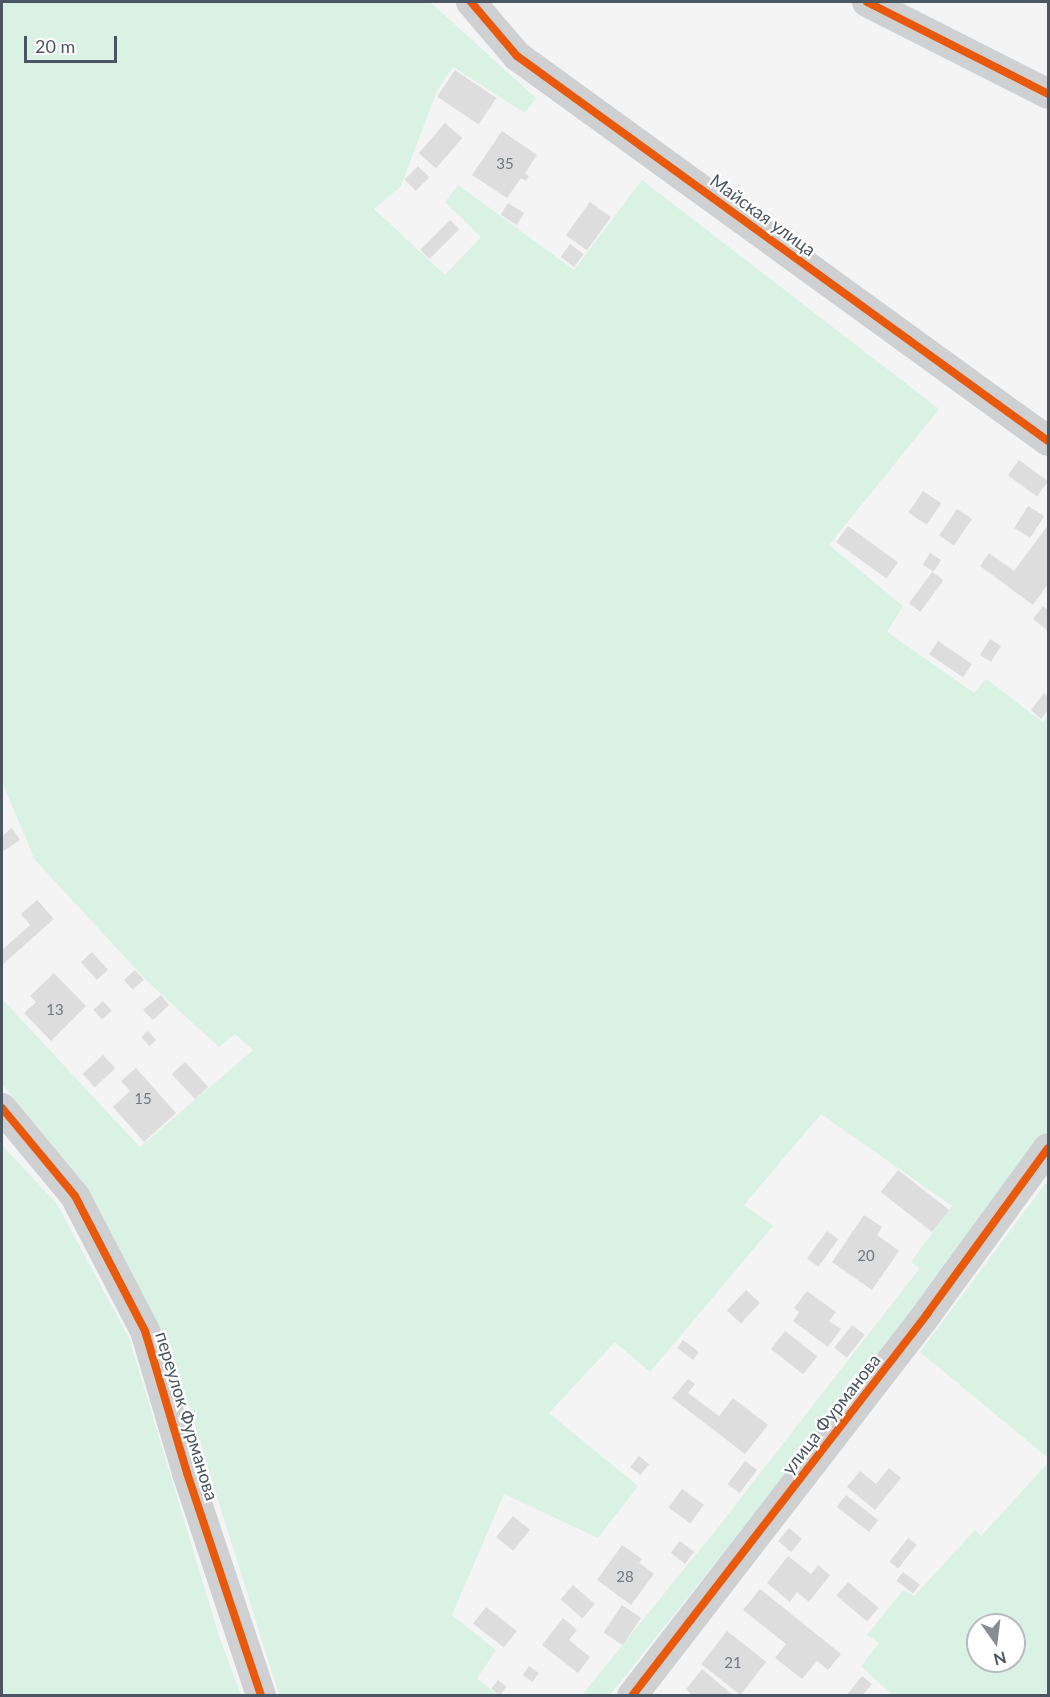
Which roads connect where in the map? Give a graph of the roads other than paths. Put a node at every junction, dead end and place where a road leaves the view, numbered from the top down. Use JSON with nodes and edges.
{"nodes":[{"id":1,"x":471,"y":2,"type":"edge"},
{"id":2,"x":867,"y":2,"type":"edge"},
{"id":3,"x":1048,"y":94,"type":"edge"},
{"id":4,"x":1048,"y":441,"type":"edge"},
{"id":5,"x":2,"y":1108,"type":"edge"},
{"id":6,"x":1048,"y":1148,"type":"edge"},
{"id":7,"x":261,"y":1695,"type":"edge"},
{"id":8,"x":632,"y":1695,"type":"edge"}],
"edges":[{"from":1,"to":4,"type":"street","name":"Майская улица"},
{"from":2,"to":3,"type":"street"},
{"from":5,"to":7,"type":"street","name":"переулок Фурманова"},
{"from":6,"to":8,"type":"street","name":"улица Фурманова"}]}
